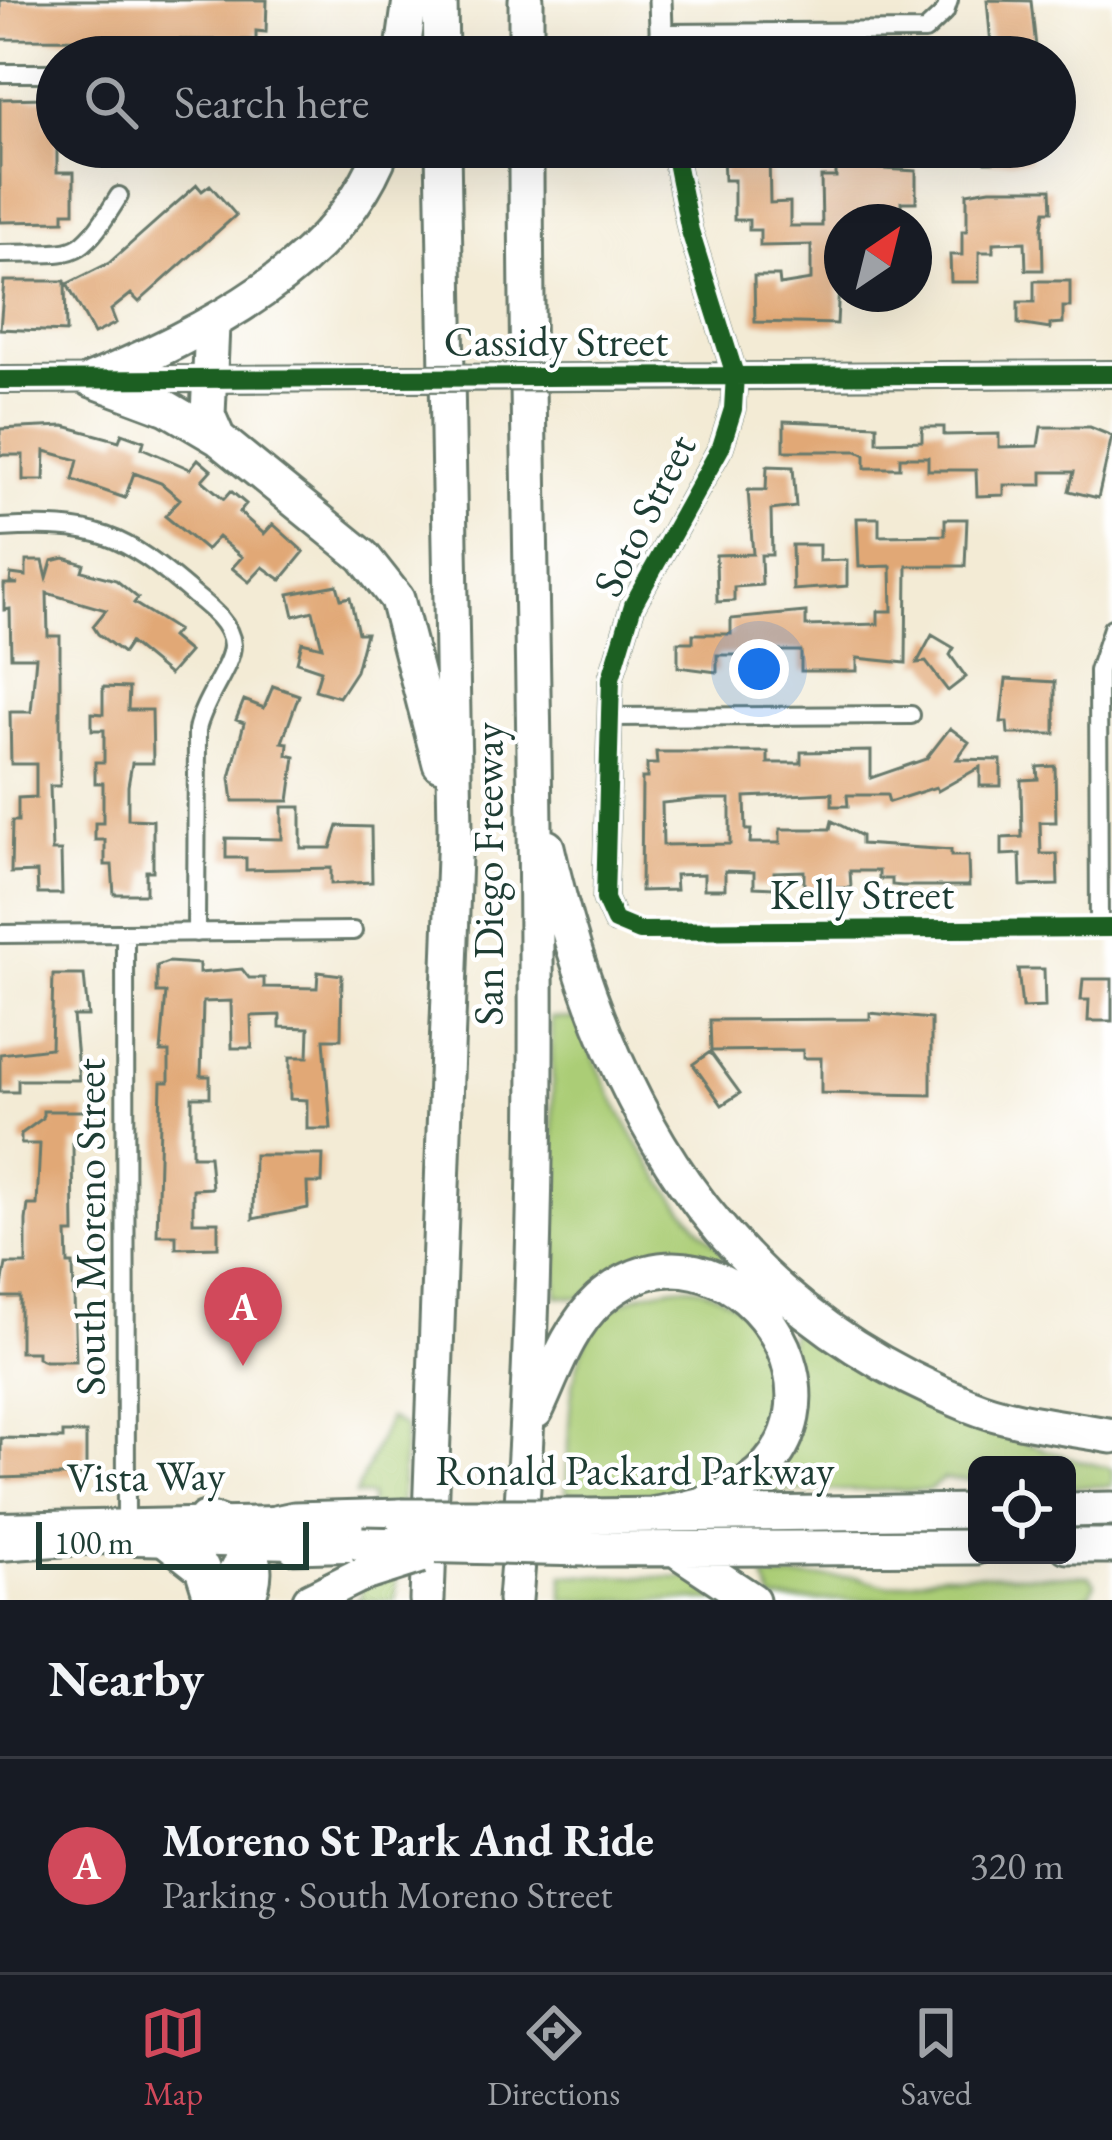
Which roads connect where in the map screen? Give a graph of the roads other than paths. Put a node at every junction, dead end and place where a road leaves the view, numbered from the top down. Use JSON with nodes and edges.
{"nodes":[{"id":1,"x":410,"y":0,"type":"edge"},
{"id":2,"x":440,"y":0,"type":"edge"},
{"id":3,"x":526,"y":0,"type":"edge"},
{"id":4,"x":660,"y":0,"type":"edge"},
{"id":5,"x":949,"y":0,"type":"edge"},
{"id":6,"x":662,"y":33,"type":"joint"},
{"id":7,"x":405,"y":36,"type":"edge"},
{"id":8,"x":441,"y":36,"type":"edge"},
{"id":9,"x":526,"y":36,"type":"edge"},
{"id":10,"x":0,"y":73,"type":"edge"},
{"id":11,"x":36,"y":73,"type":"edge"},
{"id":12,"x":375,"y":168,"type":"edge"},
{"id":13,"x":443,"y":168,"type":"edge"},
{"id":14,"x":526,"y":168,"type":"edge"},
{"id":15,"x":678,"y":168,"type":"edge"},
{"id":16,"x":118,"y":196,"type":"dead end"},
{"id":17,"x":0,"y":254,"type":"edge"},
{"id":18,"x":212,"y":326,"type":"junction"},
{"id":19,"x":1112,"y":374,"type":"edge"},
{"id":20,"x":735,"y":376,"type":"junction"},
{"id":21,"x":0,"y":380,"type":"edge"},
{"id":22,"x":92,"y":380,"type":"junction"},
{"id":23,"x":210,"y":382,"type":"junction"},
{"id":24,"x":218,"y":438,"type":"junction"},
{"id":25,"x":0,"y":528,"type":"edge"},
{"id":26,"x":1112,"y":628,"type":"edge"},
{"id":27,"x":910,"y":715,"type":"dead end"},
{"id":28,"x":608,"y":716,"type":"junction"},
{"id":29,"x":534,"y":787,"type":"junction"},
{"id":30,"x":455,"y":829,"type":"junction"},
{"id":31,"x":615,"y":921,"type":"joint"},
{"id":32,"x":1106,"y":928,"type":"edge"},
{"id":33,"x":353,"y":931,"type":"dead end"},
{"id":34,"x":196,"y":933,"type":"junction"},
{"id":35,"x":0,"y":934,"type":"edge"},
{"id":36,"x":125,"y":934,"type":"junction"},
{"id":37,"x":530,"y":1424,"type":"junction"},
{"id":38,"x":1112,"y":1436,"type":"edge"},
{"id":39,"x":1112,"y":1509,"type":"edge"},
{"id":40,"x":1076,"y":1510,"type":"edge"},
{"id":41,"x":968,"y":1511,"type":"edge"},
{"id":42,"x":651,"y":1515,"type":"junction"},
{"id":43,"x":205,"y":1519,"type":"junction"},
{"id":44,"x":126,"y":1520,"type":"junction"},
{"id":45,"x":294,"y":1532,"type":"junction"},
{"id":46,"x":587,"y":1533,"type":"junction"},
{"id":47,"x":3,"y":1537,"type":"edge"},
{"id":48,"x":170,"y":1544,"type":"junction"},
{"id":49,"x":249,"y":1544,"type":"junction"},
{"id":50,"x":361,"y":1546,"type":"junction"},
{"id":51,"x":1076,"y":1546,"type":"edge"},
{"id":52,"x":1112,"y":1546,"type":"edge"},
{"id":53,"x":470,"y":1547,"type":"joint"},
{"id":54,"x":968,"y":1547,"type":"edge"},
{"id":55,"x":674,"y":1549,"type":"junction"},
{"id":56,"x":216,"y":1600,"type":"edge"},
{"id":57,"x":247,"y":1600,"type":"edge"},
{"id":58,"x":310,"y":1600,"type":"edge"},
{"id":59,"x":428,"y":1600,"type":"edge"},
{"id":60,"x":515,"y":1600,"type":"edge"},
{"id":61,"x":752,"y":1600,"type":"edge"}],
"edges":[{"from":1,"to":7,"type":"highway"},
{"from":2,"to":8,"type":"highway"},
{"from":3,"to":9,"type":"highway"},
{"from":4,"to":6,"type":"street"},
{"from":5,"to":6,"type":"street"},
{"from":10,"to":11,"type":"street"},
{"from":12,"to":18,"type":"highway"},
{"from":13,"to":30,"type":"highway","name":"San Diego Freeway"},
{"from":14,"to":29,"type":"highway","name":"San Diego Freeway"},
{"from":15,"to":20,"type":"street","name":"Soto Street"},
{"from":16,"to":17,"type":"street"},
{"from":18,"to":22,"type":"highway"},
{"from":18,"to":23,"type":"highway"},
{"from":19,"to":20,"type":"main road","name":"Cassidy Street"},
{"from":20,"to":23,"type":"main road","name":"Cassidy Street","bridge":true},
{"from":20,"to":28,"type":"street","name":"Soto Street"},
{"from":21,"to":22,"type":"main road","name":"Cassidy Street"},
{"from":22,"to":23,"type":"main road","name":"Cassidy Street"},
{"from":22,"to":24,"type":"highway"},
{"from":23,"to":24,"type":"highway"},
{"from":24,"to":30,"type":"highway"},
{"from":25,"to":34,"type":"street"},
{"from":26,"to":32,"type":"street"},
{"from":27,"to":28,"type":"street"},
{"from":28,"to":31,"type":"street","name":"Soto Street"},
{"from":29,"to":37,"type":"highway","name":"San Diego Freeway"},
{"from":29,"to":38,"type":"highway"},
{"from":30,"to":59,"type":"highway","name":"San Diego Freeway"},
{"from":31,"to":32,"type":"street","name":"Kelly Street"},
{"from":33,"to":34,"type":"street"},
{"from":34,"to":36,"type":"street"},
{"from":35,"to":36,"type":"street"},
{"from":36,"to":44,"type":"street","name":"South Moreno Street"},
{"from":37,"to":42,"type":"highway"},
{"from":37,"to":60,"type":"highway","name":"San Diego Freeway"},
{"from":39,"to":40,"type":"highway"},
{"from":41,"to":42,"type":"highway","name":"Ronald Packard Parkway"},
{"from":42,"to":46,"type":"highway","name":"Ronald Packard Parkway"},
{"from":43,"to":44,"type":"main road","name":"Vista Way"},
{"from":43,"to":45,"type":"main road","name":"Vista Way"},
{"from":43,"to":49,"type":"highway"},
{"from":44,"to":47,"type":"main road","name":"Vista Way"},
{"from":45,"to":49,"type":"highway"},
{"from":45,"to":50,"type":"highway","name":"Vista Way"},
{"from":46,"to":50,"type":"highway","name":"Ronald Packard Parkway","bridge":true},
{"from":46,"to":53,"type":"highway","name":"Ronald Packard Parkway","bridge":true},
{"from":46,"to":55,"type":"highway","name":"Ronald Packard Parkway"},
{"from":47,"to":48,"type":"main road","name":"Vista Way"},
{"from":48,"to":49,"type":"main road","name":"Vista Way"},
{"from":48,"to":56,"type":"highway"},
{"from":49,"to":56,"type":"highway"},
{"from":49,"to":57,"type":"highway"},
{"from":50,"to":53,"type":"highway","name":"Vista Way","bridge":true},
{"from":50,"to":58,"type":"highway"},
{"from":51,"to":52,"type":"highway"},
{"from":54,"to":55,"type":"highway","name":"Ronald Packard Parkway"},
{"from":55,"to":61,"type":"highway"}]}
